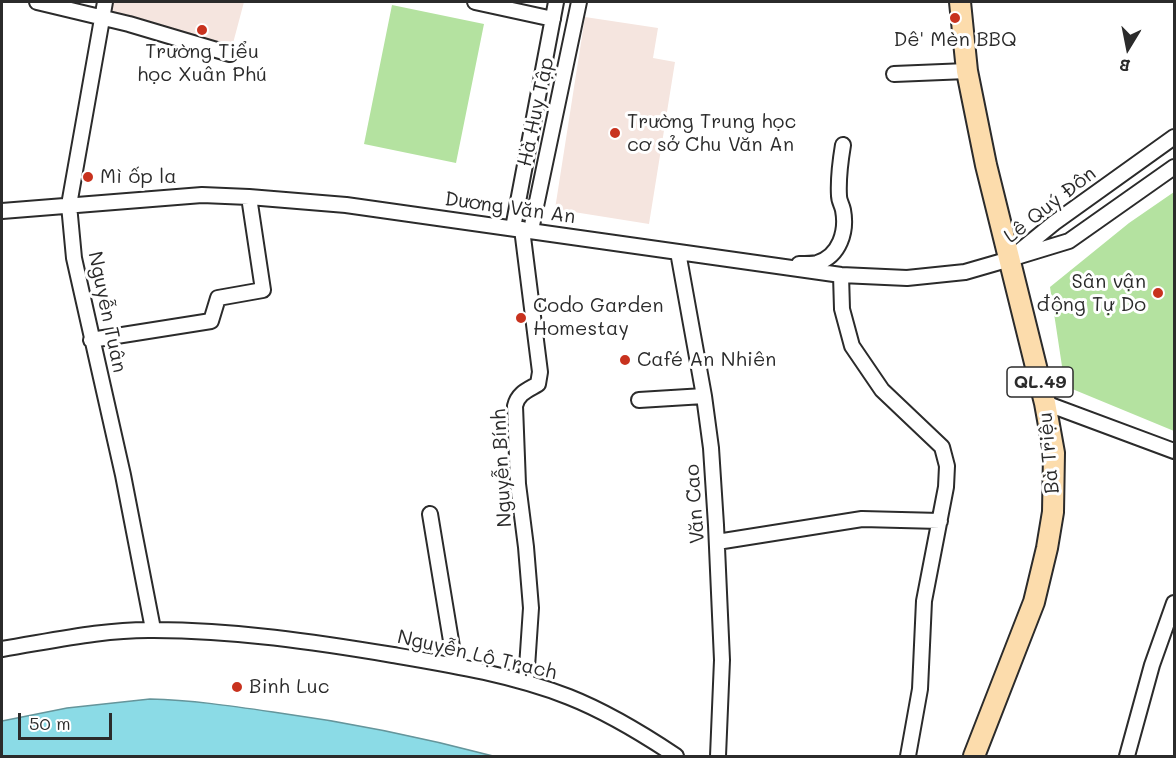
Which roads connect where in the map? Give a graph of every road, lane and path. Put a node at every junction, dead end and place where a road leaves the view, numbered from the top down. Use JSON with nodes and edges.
{"nodes":[{"id":1,"x":37,"y":2,"type":"edge"},
{"id":2,"x":105,"y":2,"type":"edge"},
{"id":3,"x":475,"y":2,"type":"edge"},
{"id":4,"x":556,"y":2,"type":"edge"},
{"id":5,"x":579,"y":2,"type":"edge"},
{"id":6,"x":960,"y":2,"type":"edge"},
{"id":7,"x":102,"y":18,"type":"junction"},
{"id":8,"x":553,"y":19,"type":"junction"},
{"id":9,"x":230,"y":54,"type":"dead end"},
{"id":10,"x":967,"y":71,"type":"junction"},
{"id":11,"x":894,"y":74,"type":"dead end"},
{"id":12,"x":538,"y":97,"type":"junction"},
{"id":13,"x":558,"y":101,"type":"junction"},
{"id":14,"x":1174,"y":137,"type":"edge"},
{"id":15,"x":843,"y":145,"type":"dead end"},
{"id":16,"x":1174,"y":167,"type":"edge"},
{"id":17,"x":249,"y":197,"type":"junction"},
{"id":18,"x":69,"y":206,"type":"junction"},
{"id":19,"x":2,"y":211,"type":"edge"},
{"id":20,"x":522,"y":229,"type":"junction"},
{"id":21,"x":678,"y":252,"type":"junction"},
{"id":22,"x":1010,"y":259,"type":"junction"},
{"id":23,"x":776,"y":267,"type":"junction"},
{"id":24,"x":841,"y":275,"type":"junction"},
{"id":25,"x":91,"y":340,"type":"junction"},
{"id":26,"x":704,"y":396,"type":"junction"},
{"id":27,"x":639,"y":400,"type":"dead end"},
{"id":28,"x":1045,"y":403,"type":"junction"},
{"id":29,"x":1174,"y":452,"type":"edge"},
{"id":30,"x":430,"y":514,"type":"dead end"},
{"id":31,"x":940,"y":521,"type":"junction"},
{"id":32,"x":717,"y":542,"type":"junction"},
{"id":33,"x":1174,"y":603,"type":"edge"},
{"id":34,"x":153,"y":629,"type":"junction"},
{"id":35,"x":2,"y":649,"type":"edge"},
{"id":36,"x":455,"y":665,"type":"junction"},
{"id":37,"x":526,"y":682,"type":"junction"},
{"id":38,"x":676,"y":756,"type":"edge"},
{"id":39,"x":718,"y":756,"type":"edge"},
{"id":40,"x":908,"y":756,"type":"edge"},
{"id":41,"x":974,"y":756,"type":"edge"},
{"id":42,"x":1127,"y":756,"type":"edge"}],
"edges":[{"from":1,"to":7,"type":"street"},
{"from":2,"to":7,"type":"street","name":"Nguyễn Tuân"},
{"from":3,"to":8,"type":"street"},
{"from":4,"to":8,"type":"street","name":"Hà Huy Tập"},
{"from":5,"to":13,"type":"street","name":"Hà Huy Tập"},
{"from":6,"to":10,"type":"highway","name":"Bà Triệu","number":"QL.49"},
{"from":7,"to":9,"type":"street"},
{"from":7,"to":18,"type":"street","name":"Nguyễn Tuân"},
{"from":8,"to":12,"type":"street","name":"Hà Huy Tập"},
{"from":10,"to":11,"type":"street"},
{"from":10,"to":22,"type":"highway","name":"Bà Triệu","number":"QL.49"},
{"from":12,"to":13,"type":"street"},
{"from":12,"to":20,"type":"street","name":"Hà Huy Tập"},
{"from":13,"to":20,"type":"street","name":"Hà Huy Tập"},
{"from":14,"to":22,"type":"street","name":"Lê Quý Đôn"},
{"from":15,"to":23,"type":"street"},
{"from":16,"to":22,"type":"street","name":"Lê Quý Đôn"},
{"from":17,"to":18,"type":"street","name":"Dương Văn An"},
{"from":17,"to":20,"type":"street","name":"Dương Văn An"},
{"from":17,"to":25,"type":"street"},
{"from":18,"to":19,"type":"street","name":"Dương Văn An"},
{"from":18,"to":25,"type":"street","name":"Nguyễn Tuân"},
{"from":20,"to":21,"type":"street","name":"Dương Văn An"},
{"from":20,"to":37,"type":"street","name":"Nguyễn Bính"},
{"from":21,"to":23,"type":"street","name":"Dương Văn An"},
{"from":21,"to":26,"type":"street","name":"Văn Cao"},
{"from":22,"to":24,"type":"street","name":"Dương Văn An"},
{"from":22,"to":28,"type":"highway","name":"Bà Triệu","number":"QL.49"},
{"from":23,"to":24,"type":"street","name":"Dương Văn An"},
{"from":24,"to":31,"type":"street"},
{"from":25,"to":34,"type":"street","name":"Nguyễn Tuân"},
{"from":26,"to":27,"type":"street"},
{"from":26,"to":32,"type":"street","name":"Văn Cao"},
{"from":28,"to":29,"type":"street"},
{"from":28,"to":41,"type":"highway","name":"Bà Triệu","number":"QL.49"},
{"from":30,"to":36,"type":"street"},
{"from":31,"to":32,"type":"street"},
{"from":31,"to":40,"type":"street"},
{"from":32,"to":39,"type":"street","name":"Văn Cao"},
{"from":33,"to":42,"type":"street"},
{"from":34,"to":35,"type":"street","name":"Nguyễn Lộ Trạch"},
{"from":34,"to":36,"type":"street","name":"Nguyễn Lộ Trạch"},
{"from":36,"to":37,"type":"street","name":"Nguyễn Lộ Trạch"},
{"from":37,"to":38,"type":"street","name":"Nguyễn Lộ Trạch"}]}
